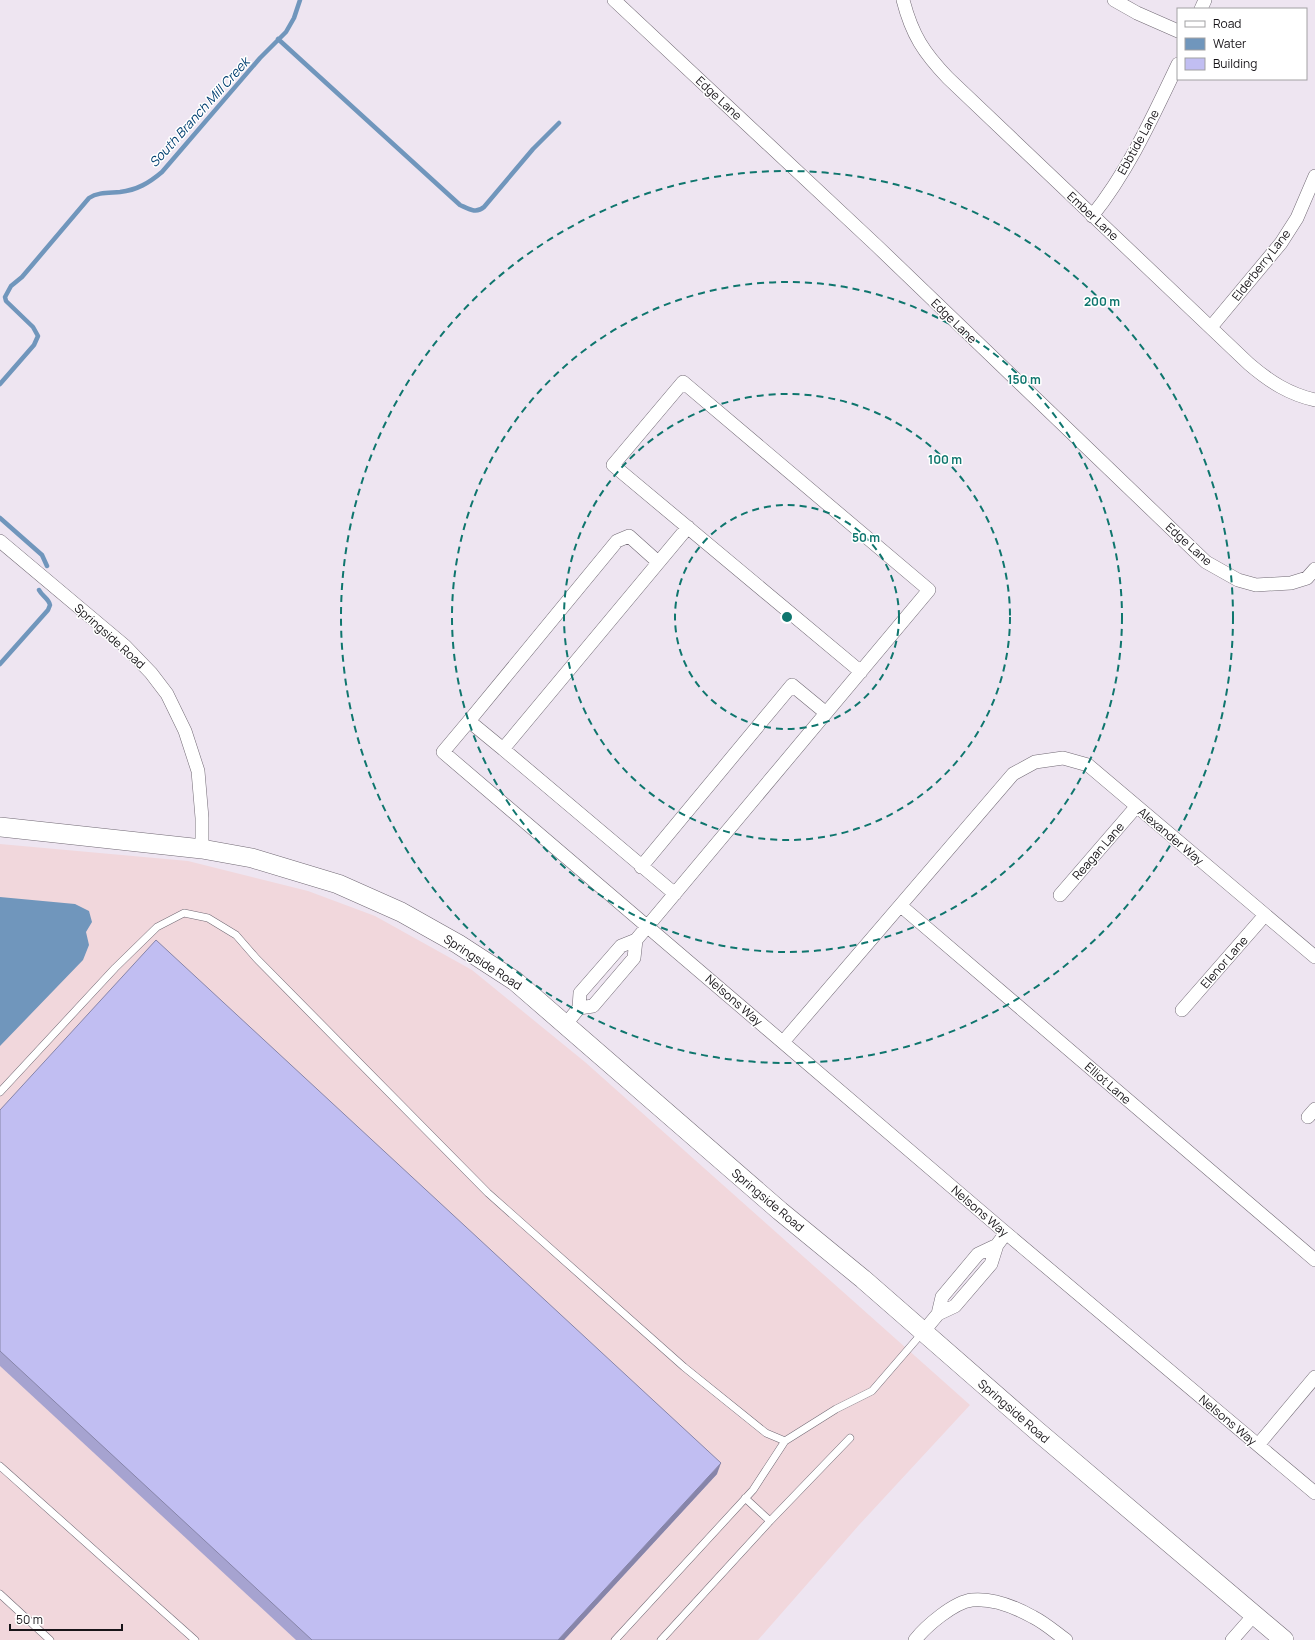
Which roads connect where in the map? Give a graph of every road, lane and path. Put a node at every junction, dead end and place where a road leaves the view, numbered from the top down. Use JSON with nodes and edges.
{"nodes":[{"id":1,"x":614,"y":0,"type":"edge"},
{"id":2,"x":903,"y":0,"type":"edge"},
{"id":3,"x":1114,"y":0,"type":"edge"},
{"id":4,"x":1177,"y":31,"type":"edge"},
{"id":5,"x":1177,"y":66,"type":"edge"},
{"id":6,"x":1315,"y":176,"type":"edge"},
{"id":7,"x":1092,"y":216,"type":"junction"},
{"id":8,"x":1211,"y":327,"type":"junction"},
{"id":9,"x":1315,"y":400,"type":"edge"},
{"id":10,"x":688,"y":527,"type":"junction"},
{"id":11,"x":0,"y":540,"type":"edge"},
{"id":12,"x":658,"y":562,"type":"junction"},
{"id":13,"x":1315,"y":569,"type":"edge"},
{"id":14,"x":860,"y":672,"type":"junction"},
{"id":15,"x":826,"y":713,"type":"junction"},
{"id":16,"x":469,"y":721,"type":"junction"},
{"id":17,"x":503,"y":749,"type":"junction"},
{"id":18,"x":1136,"y":807,"type":"junction"},
{"id":19,"x":0,"y":826,"type":"edge"},
{"id":20,"x":202,"y":849,"type":"junction"},
{"id":21,"x":641,"y":867,"type":"junction"},
{"id":22,"x":674,"y":894,"type":"junction"},
{"id":23,"x":1060,"y":895,"type":"dead end"},
{"id":24,"x":901,"y":906,"type":"junction"},
{"id":25,"x":1265,"y":915,"type":"junction"},
{"id":26,"x":648,"y":926,"type":"junction"},
{"id":27,"x":636,"y":940,"type":"junction"},
{"id":28,"x":1315,"y":957,"type":"edge"},
{"id":29,"x":579,"y":1008,"type":"junction"},
{"id":30,"x":1182,"y":1010,"type":"dead end"},
{"id":31,"x":565,"y":1025,"type":"junction"},
{"id":32,"x":783,"y":1042,"type":"junction"},
{"id":33,"x":0,"y":1092,"type":"edge"},
{"id":34,"x":1006,"y":1233,"type":"junction"},
{"id":35,"x":1315,"y":1260,"type":"edge"},
{"id":36,"x":923,"y":1332,"type":"junction"},
{"id":37,"x":1315,"y":1377,"type":"edge"},
{"id":38,"x":850,"y":1438,"type":"dead end"},
{"id":39,"x":785,"y":1440,"type":"junction"},
{"id":40,"x":1258,"y":1445,"type":"junction"},
{"id":41,"x":0,"y":1466,"type":"edge"},
{"id":42,"x":1315,"y":1493,"type":"edge"},
{"id":43,"x":745,"y":1498,"type":"junction"},
{"id":44,"x":770,"y":1521,"type":"junction"},
{"id":45,"x":0,"y":1594,"type":"edge"},
{"id":46,"x":1254,"y":1615,"type":"junction"},
{"id":47,"x":50,"y":1640,"type":"edge"},
{"id":48,"x":195,"y":1640,"type":"edge"},
{"id":49,"x":615,"y":1640,"type":"edge"},
{"id":50,"x":661,"y":1640,"type":"edge"},
{"id":51,"x":915,"y":1640,"type":"edge"},
{"id":52,"x":1066,"y":1640,"type":"edge"},
{"id":53,"x":1232,"y":1640,"type":"edge"},
{"id":54,"x":1284,"y":1640,"type":"edge"}],
"edges":[{"from":1,"to":13,"type":"street","name":"Edge Lane"},
{"from":2,"to":7,"type":"street","name":"Ember Lane"},
{"from":3,"to":4,"type":"street"},
{"from":5,"to":7,"type":"street","name":"Ebbtide Lane"},
{"from":6,"to":8,"type":"street","name":"Elderberry Lane"},
{"from":7,"to":8,"type":"street","name":"Ember Lane"},
{"from":8,"to":9,"type":"street","name":"Ember Lane"},
{"from":10,"to":12,"type":"street"},
{"from":10,"to":14,"type":"street"},
{"from":10,"to":14,"type":"street"},
{"from":11,"to":20,"type":"street","name":"Springside Road"},
{"from":12,"to":16,"type":"street"},
{"from":12,"to":17,"type":"street"},
{"from":14,"to":15,"type":"street"},
{"from":15,"to":21,"type":"street"},
{"from":15,"to":22,"type":"street"},
{"from":16,"to":17,"type":"street"},
{"from":16,"to":26,"type":"street","name":"Nelsons Way"},
{"from":17,"to":21,"type":"street"},
{"from":18,"to":23,"type":"street","name":"Reagan Lane"},
{"from":18,"to":24,"type":"street","name":"Alexander Way"},
{"from":18,"to":25,"type":"street","name":"Alexander Way"},
{"from":19,"to":20,"type":"main road","name":"Springside Road"},
{"from":20,"to":31,"type":"main road","name":"Springside Road"},
{"from":21,"to":22,"type":"street"},
{"from":22,"to":26,"type":"street"},
{"from":24,"to":32,"type":"street"},
{"from":24,"to":35,"type":"street","name":"Elliot Lane"},
{"from":25,"to":28,"type":"street","name":"Alexander Way"},
{"from":25,"to":30,"type":"street","name":"Elenor Lane"},
{"from":26,"to":27,"type":"street"},
{"from":26,"to":32,"type":"street","name":"Nelsons Way"},
{"from":27,"to":29,"type":"street"},
{"from":27,"to":29,"type":"street"},
{"from":29,"to":31,"type":"street"},
{"from":31,"to":36,"type":"main road","name":"Springside Road"},
{"from":32,"to":34,"type":"street","name":"Nelsons Way"},
{"from":33,"to":39,"type":"lane"},
{"from":34,"to":36,"type":"street"},
{"from":34,"to":40,"type":"street","name":"Nelsons Way"},
{"from":36,"to":39,"type":"lane"},
{"from":36,"to":46,"type":"main road","name":"Springside Road"},
{"from":37,"to":40,"type":"street"},
{"from":38,"to":44,"type":"lane"},
{"from":39,"to":43,"type":"lane"},
{"from":40,"to":42,"type":"street","name":"Nelsons Way"},
{"from":41,"to":48,"type":"lane"},
{"from":43,"to":44,"type":"lane"},
{"from":43,"to":49,"type":"lane"},
{"from":44,"to":50,"type":"lane"},
{"from":45,"to":47,"type":"lane"},
{"from":46,"to":53,"type":"street"},
{"from":46,"to":54,"type":"main road","name":"Springside Road"},
{"from":51,"to":52,"type":"street"}]}
